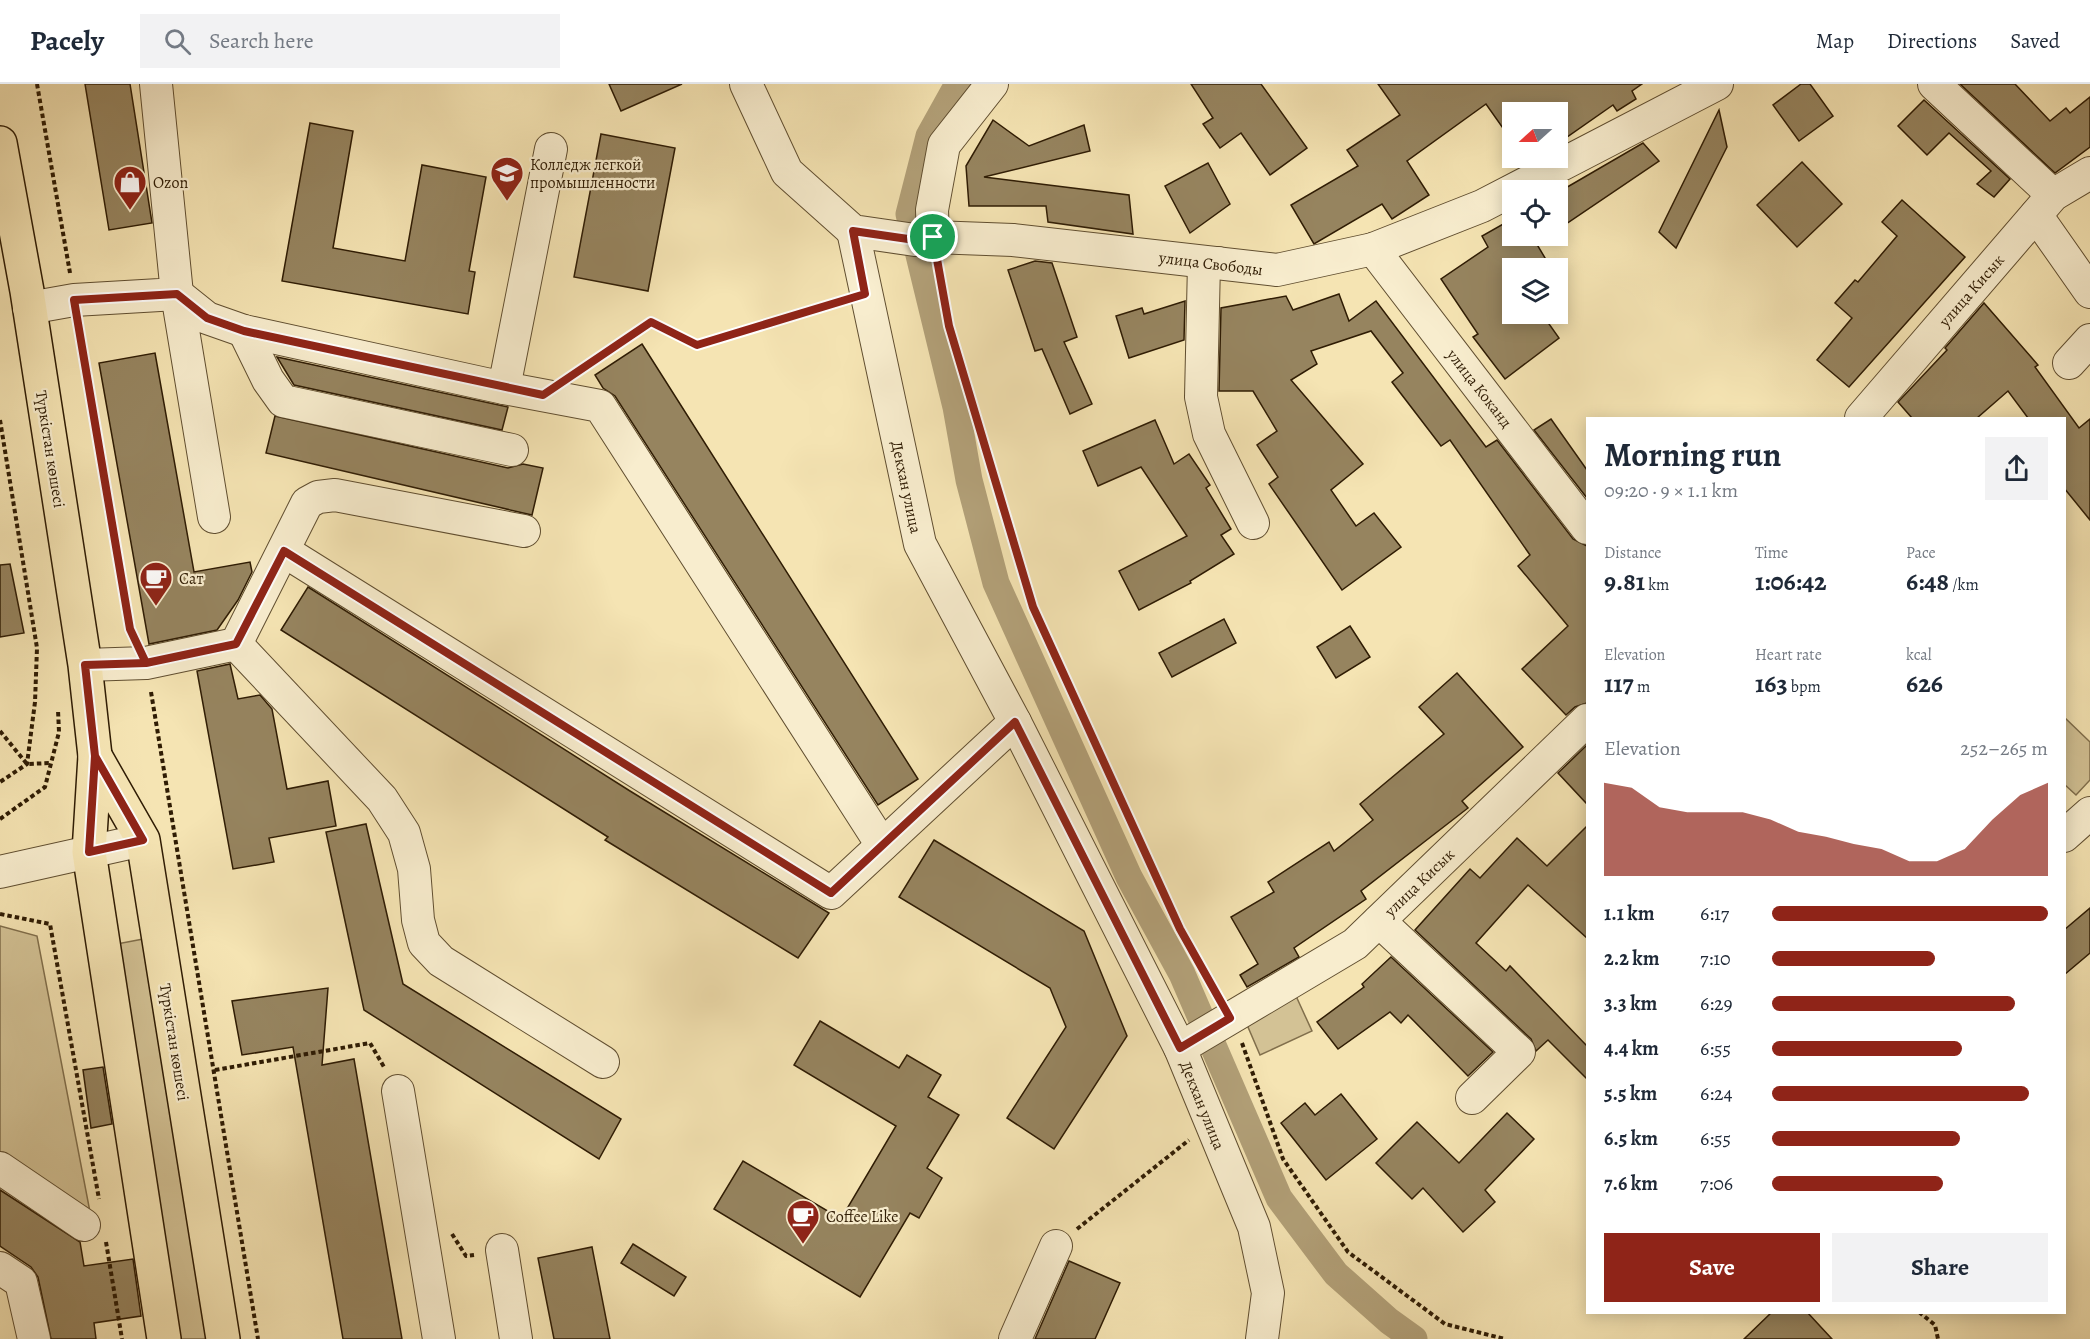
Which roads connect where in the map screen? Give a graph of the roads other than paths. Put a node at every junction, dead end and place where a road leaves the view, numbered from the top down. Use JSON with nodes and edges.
{"nodes":[{"id":1,"x":156,"y":84,"type":"edge"},
{"id":2,"x":746,"y":84,"type":"edge"},
{"id":3,"x":992,"y":84,"type":"edge"},
{"id":4,"x":1717,"y":84,"type":"edge"},
{"id":5,"x":1934,"y":84,"type":"edge"},
{"id":6,"x":551,"y":149,"type":"dead end"},
{"id":7,"x":1,"y":155,"type":"edge"},
{"id":8,"x":2090,"y":173,"type":"edge"},
{"id":9,"x":2045,"y":205,"type":"junction"},
{"id":10,"x":853,"y":231,"type":"junction"},
{"id":11,"x":933,"y":237,"type":"junction"},
{"id":12,"x":1373,"y":249,"type":"junction"},
{"id":13,"x":1218,"y":263,"type":"junction"},
{"id":14,"x":2090,"y":292,"type":"edge"},
{"id":15,"x":177,"y":294,"type":"junction"},
{"id":16,"x":29,"y":308,"type":"junction"},
{"id":17,"x":244,"y":331,"type":"junction"},
{"id":18,"x":2090,"y":340,"type":"edge"},
{"id":19,"x":2068,"y":363,"type":"dead end"},
{"id":20,"x":504,"y":388,"type":"junction"},
{"id":21,"x":1861,"y":417,"type":"edge"},
{"id":22,"x":512,"y":450,"type":"dead end"},
{"id":23,"x":214,"y":517,"type":"dead end"},
{"id":24,"x":1253,"y":523,"type":"dead end"},
{"id":25,"x":1586,"y":527,"type":"edge"},
{"id":26,"x":524,"y":531,"type":"dead end"},
{"id":27,"x":284,"y":551,"type":"junction"},
{"id":28,"x":236,"y":644,"type":"junction"},
{"id":29,"x":85,"y":665,"type":"junction"},
{"id":30,"x":1586,"y":721,"type":"edge"},
{"id":31,"x":1015,"y":722,"type":"junction"},
{"id":32,"x":95,"y":756,"type":"junction"},
{"id":33,"x":2090,"y":813,"type":"edge"},
{"id":34,"x":2066,"y":834,"type":"edge"},
{"id":35,"x":143,"y":840,"type":"junction"},
{"id":36,"x":882,"y":845,"type":"junction"},
{"id":37,"x":89,"y":852,"type":"junction"},
{"id":38,"x":0,"y":872,"type":"edge"},
{"id":39,"x":1379,"y":921,"type":"junction"},
{"id":40,"x":1180,"y":1047,"type":"junction"},
{"id":41,"x":603,"y":1062,"type":"dead end"},
{"id":42,"x":398,"y":1091,"type":"road end"},
{"id":43,"x":1472,"y":1098,"type":"dead end"},
{"id":44,"x":0,"y":1168,"type":"edge"},
{"id":45,"x":96,"y":1222,"type":"road end"},
{"id":46,"x":1056,"y":1246,"type":"road end"},
{"id":47,"x":502,"y":1250,"type":"dead end"},
{"id":48,"x":0,"y":1268,"type":"edge"},
{"id":49,"x":34,"y":1339,"type":"edge"},
{"id":50,"x":164,"y":1339,"type":"edge"},
{"id":51,"x":223,"y":1339,"type":"edge"},
{"id":52,"x":440,"y":1339,"type":"edge"},
{"id":53,"x":516,"y":1339,"type":"edge"},
{"id":54,"x":1015,"y":1339,"type":"edge"},
{"id":55,"x":1262,"y":1339,"type":"edge"}],
"edges":[{"from":1,"to":15,"type":"street"},
{"from":2,"to":10,"type":"street"},
{"from":3,"to":11,"type":"street"},
{"from":4,"to":12,"type":"street","name":"улица Свободы"},
{"from":5,"to":9,"type":"street"},
{"from":6,"to":20,"type":"street"},
{"from":7,"to":16,"type":"main road","name":"Түркістан көшесі"},
{"from":8,"to":9,"type":"street","name":"улица Кисык"},
{"from":9,"to":14,"type":"street"},
{"from":9,"to":21,"type":"street","name":"улица Кисык"},
{"from":10,"to":11,"type":"street","name":"улица Свободы"},
{"from":10,"to":31,"type":"street","name":"Декхан улица"},
{"from":11,"to":13,"type":"street","name":"улица Свободы"},
{"from":12,"to":13,"type":"street","name":"улица Свободы"},
{"from":12,"to":25,"type":"street","name":"улица Коканд"},
{"from":13,"to":24,"type":"street"},
{"from":15,"to":16,"type":"street"},
{"from":15,"to":17,"type":"street"},
{"from":15,"to":23,"type":"street"},
{"from":16,"to":29,"type":"main road","name":"Түркістан көшесі"},
{"from":17,"to":20,"type":"street"},
{"from":17,"to":22,"type":"street"},
{"from":18,"to":19,"type":"street"},
{"from":20,"to":36,"type":"street"},
{"from":26,"to":27,"type":"street"},
{"from":27,"to":28,"type":"street"},
{"from":27,"to":36,"type":"street"},
{"from":28,"to":29,"type":"street"},
{"from":28,"to":41,"type":"street"},
{"from":29,"to":32,"type":"main road","name":"Түркістан көшесі"},
{"from":30,"to":39,"type":"street","name":"улица Кисык"},
{"from":31,"to":36,"type":"street"},
{"from":31,"to":40,"type":"street","name":"Декхан улица"},
{"from":32,"to":35,"type":"main road","name":"Түркістан көшесі"},
{"from":32,"to":37,"type":"main road","name":"Түркістан көшесі"},
{"from":33,"to":34,"type":"street"},
{"from":35,"to":37,"type":"street"},
{"from":35,"to":51,"type":"main road","name":"Түркістан көшесі"},
{"from":37,"to":38,"type":"street"},
{"from":37,"to":50,"type":"main road","name":"Түркістан көшесі"},
{"from":39,"to":40,"type":"street","name":"улица Кисык"},
{"from":39,"to":43,"type":"street"},
{"from":40,"to":55,"type":"street","name":"Декхан улица"},
{"from":42,"to":52,"type":"street"},
{"from":44,"to":45,"type":"street"},
{"from":46,"to":54,"type":"street"},
{"from":47,"to":53,"type":"street"},
{"from":48,"to":49,"type":"street"}]}
